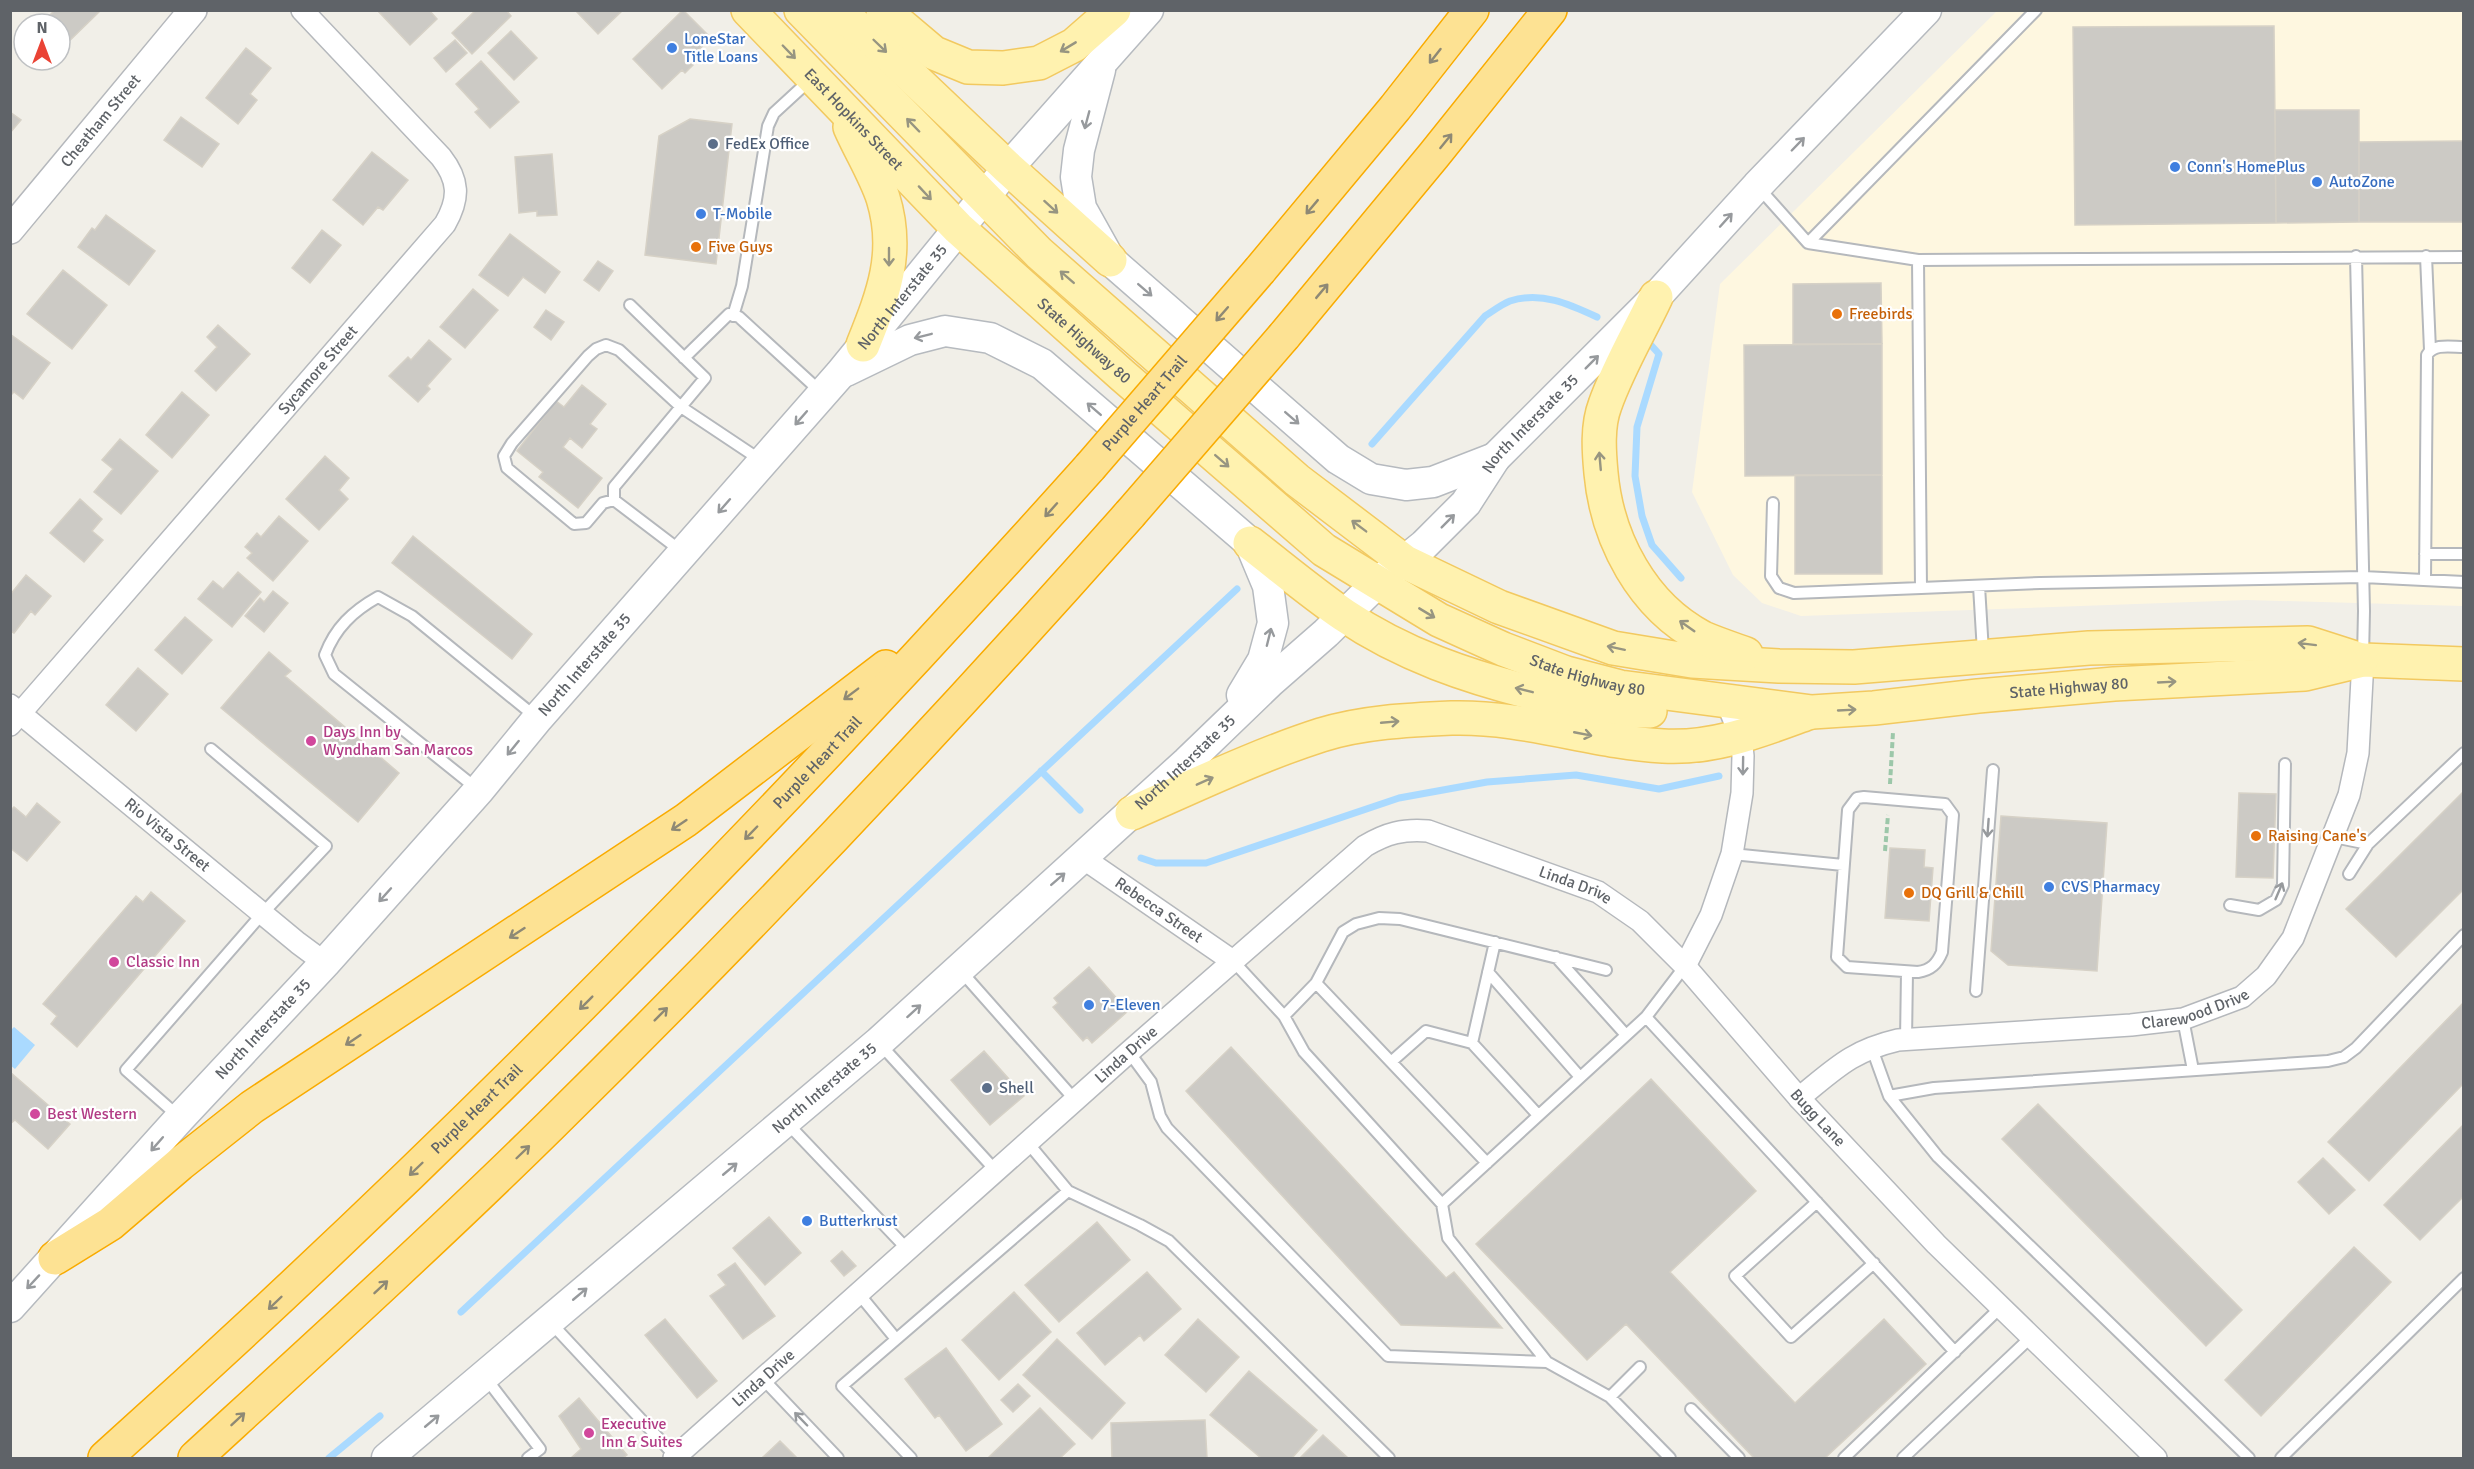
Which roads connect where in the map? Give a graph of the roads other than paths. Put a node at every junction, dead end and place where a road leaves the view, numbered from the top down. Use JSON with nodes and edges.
{"nodes":[{"id":1,"x":193,"y":10,"type":"edge"},
{"id":2,"x":302,"y":10,"type":"edge"},
{"id":3,"x":748,"y":10,"type":"edge"},
{"id":4,"x":801,"y":10,"type":"edge"},
{"id":5,"x":834,"y":10,"type":"edge"},
{"id":6,"x":883,"y":10,"type":"edge"},
{"id":7,"x":1114,"y":10,"type":"edge"},
{"id":8,"x":1148,"y":10,"type":"edge"},
{"id":9,"x":1472,"y":10,"type":"edge"},
{"id":10,"x":1550,"y":10,"type":"edge"},
{"id":11,"x":1926,"y":10,"type":"edge"},
{"id":12,"x":2036,"y":10,"type":"edge"},
{"id":13,"x":1102,"y":64,"type":"junction"},
{"id":14,"x":813,"y":77,"type":"junction"},
{"id":15,"x":839,"y":103,"type":"junction"},
{"id":16,"x":1008,"y":168,"type":"junction"},
{"id":17,"x":1757,"y":186,"type":"junction"},
{"id":18,"x":984,"y":197,"type":"junction"},
{"id":19,"x":958,"y":228,"type":"junction"},
{"id":20,"x":10,"y":230,"type":"edge"},
{"id":21,"x":1808,"y":243,"type":"junction"},
{"id":22,"x":2356,"y":256,"type":"junction"},
{"id":23,"x":2426,"y":256,"type":"junction"},
{"id":24,"x":2463,"y":256,"type":"edge"},
{"id":25,"x":1110,"y":260,"type":"junction"},
{"id":26,"x":1918,"y":260,"type":"junction"},
{"id":27,"x":1656,"y":297,"type":"junction"},
{"id":28,"x":630,"y":305,"type":"dead end"},
{"id":29,"x":733,"y":316,"type":"junction"},
{"id":30,"x":863,"y":345,"type":"junction"},
{"id":31,"x":2463,"y":347,"type":"edge"},
{"id":32,"x":2430,"y":350,"type":"junction"},
{"id":33,"x":684,"y":358,"type":"junction"},
{"id":34,"x":831,"y":384,"type":"junction"},
{"id":35,"x":681,"y":407,"type":"junction"},
{"id":36,"x":1495,"y":458,"type":"junction"},
{"id":37,"x":762,"y":462,"type":"junction"},
{"id":38,"x":614,"y":500,"type":"junction"},
{"id":39,"x":1773,"y":503,"type":"dead end"},
{"id":40,"x":1250,"y":543,"type":"junction"},
{"id":41,"x":683,"y":553,"type":"junction"},
{"id":42,"x":2425,"y":554,"type":"junction"},
{"id":43,"x":2463,"y":554,"type":"edge"},
{"id":44,"x":1405,"y":562,"type":"junction"},
{"id":45,"x":2363,"y":577,"type":"junction"},
{"id":46,"x":2425,"y":580,"type":"junction"},
{"id":47,"x":2463,"y":582,"type":"edge"},
{"id":48,"x":1377,"y":583,"type":"junction"},
{"id":49,"x":1979,"y":586,"type":"junction"},
{"id":50,"x":1921,"y":588,"type":"junction"},
{"id":51,"x":964,"y":608,"type":"junction"},
{"id":52,"x":1345,"y":616,"type":"junction"},
{"id":53,"x":2089,"y":648,"type":"junction"},
{"id":54,"x":1983,"y":655,"type":"junction"},
{"id":55,"x":2363,"y":660,"type":"junction"},
{"id":56,"x":2463,"y":664,"type":"edge"},
{"id":57,"x":1779,"y":666,"type":"junction"},
{"id":58,"x":1726,"y":700,"type":"junction"},
{"id":59,"x":1812,"y":712,"type":"junction"},
{"id":60,"x":14,"y":714,"type":"edge"},
{"id":61,"x":538,"y":718,"type":"junction"},
{"id":62,"x":1224,"y":725,"type":"junction"},
{"id":63,"x":1741,"y":738,"type":"junction"},
{"id":64,"x":211,"y":749,"type":"dead end"},
{"id":65,"x":2463,"y":753,"type":"edge"},
{"id":66,"x":2285,"y":764,"type":"dead end"},
{"id":67,"x":1993,"y":770,"type":"dead end"},
{"id":68,"x":479,"y":790,"type":"junction"},
{"id":69,"x":1132,"y":813,"type":"junction"},
{"id":70,"x":2334,"y":837,"type":"junction"},
{"id":71,"x":2368,"y":844,"type":"junction"},
{"id":72,"x":1732,"y":854,"type":"junction"},
{"id":73,"x":1083,"y":858,"type":"junction"},
{"id":74,"x":1843,"y":865,"type":"junction"},
{"id":75,"x":2349,"y":874,"type":"dead end"},
{"id":76,"x":2230,"y":905,"type":"dead end"},
{"id":77,"x":262,"y":914,"type":"junction"},
{"id":78,"x":2463,"y":935,"type":"edge"},
{"id":79,"x":1495,"y":942,"type":"junction"},
{"id":80,"x":1556,"y":957,"type":"junction"},
{"id":81,"x":1234,"y":962,"type":"junction"},
{"id":82,"x":325,"y":963,"type":"junction"},
{"id":83,"x":1685,"y":966,"type":"junction"},
{"id":84,"x":960,"y":969,"type":"junction"},
{"id":85,"x":1606,"y":970,"type":"dead end"},
{"id":86,"x":1488,"y":972,"type":"junction"},
{"id":87,"x":1907,"y":972,"type":"junction"},
{"id":88,"x":1316,"y":983,"type":"junction"},
{"id":89,"x":1976,"y":991,"type":"dead end"},
{"id":90,"x":1284,"y":1016,"type":"junction"},
{"id":91,"x":1646,"y":1017,"type":"junction"},
{"id":92,"x":2183,"y":1019,"type":"junction"},
{"id":93,"x":1626,"y":1035,"type":"junction"},
{"id":94,"x":1906,"y":1040,"type":"junction"},
{"id":95,"x":879,"y":1042,"type":"junction"},
{"id":96,"x":1472,"y":1043,"type":"junction"},
{"id":97,"x":1871,"y":1046,"type":"junction"},
{"id":98,"x":1129,"y":1052,"type":"junction"},
{"id":99,"x":1391,"y":1062,"type":"junction"},
{"id":100,"x":2193,"y":1070,"type":"junction"},
{"id":101,"x":1580,"y":1077,"type":"junction"},
{"id":102,"x":1889,"y":1096,"type":"junction"},
{"id":103,"x":1799,"y":1098,"type":"junction"},
{"id":104,"x":1075,"y":1100,"type":"junction"},
{"id":105,"x":1539,"y":1115,"type":"junction"},
{"id":106,"x":180,"y":1118,"type":"junction"},
{"id":107,"x":786,"y":1122,"type":"junction"},
{"id":108,"x":1028,"y":1143,"type":"junction"},
{"id":109,"x":1487,"y":1162,"type":"junction"},
{"id":110,"x":996,"y":1171,"type":"junction"},
{"id":111,"x":1068,"y":1191,"type":"junction"},
{"id":112,"x":1817,"y":1202,"type":"junction"},
{"id":113,"x":1442,"y":1204,"type":"junction"},
{"id":114,"x":908,"y":1250,"type":"junction"},
{"id":115,"x":55,"y":1258,"type":"junction"},
{"id":116,"x":1874,"y":1263,"type":"junction"},
{"id":117,"x":2463,"y":1278,"type":"edge"},
{"id":118,"x":859,"y":1294,"type":"junction"},
{"id":119,"x":10,"y":1306,"type":"edge"},
{"id":120,"x":2000,"y":1308,"type":"junction"},
{"id":121,"x":549,"y":1321,"type":"junction"},
{"id":122,"x":2030,"y":1338,"type":"junction"},
{"id":123,"x":896,"y":1339,"type":"junction"},
{"id":124,"x":1955,"y":1352,"type":"junction"},
{"id":125,"x":1547,"y":1362,"type":"junction"},
{"id":126,"x":1640,"y":1367,"type":"dead end"},
{"id":127,"x":484,"y":1377,"type":"junction"},
{"id":128,"x":764,"y":1380,"type":"junction"},
{"id":129,"x":1610,"y":1397,"type":"junction"},
{"id":130,"x":1691,"y":1410,"type":"dead end"},
{"id":131,"x":2146,"y":1455,"type":"edge"},
{"id":132,"x":105,"y":1458,"type":"edge"},
{"id":133,"x":195,"y":1458,"type":"edge"},
{"id":134,"x":387,"y":1458,"type":"edge"},
{"id":135,"x":528,"y":1458,"type":"edge"},
{"id":136,"x":675,"y":1458,"type":"edge"},
{"id":137,"x":838,"y":1458,"type":"edge"},
{"id":138,"x":911,"y":1458,"type":"edge"},
{"id":139,"x":1389,"y":1458,"type":"edge"},
{"id":140,"x":1670,"y":1458,"type":"edge"},
{"id":141,"x":1739,"y":1458,"type":"edge"},
{"id":142,"x":1844,"y":1458,"type":"edge"},
{"id":143,"x":1903,"y":1458,"type":"edge"},
{"id":144,"x":2249,"y":1458,"type":"edge"},
{"id":145,"x":2281,"y":1458,"type":"edge"}],
"edges":[{"from":1,"to":20,"type":"street","name":"Cheatham Street"},
{"from":2,"to":60,"type":"street","name":"Sycamore Street"},
{"from":3,"to":14,"type":"main road","name":"East Hopkins Street","one_way":true},
{"from":18,"to":4,"type":"main road","one_way":true},
{"from":5,"to":16,"type":"main road","one_way":true},
{"from":7,"to":6,"type":"main road","one_way":true},
{"from":8,"to":13,"type":"main road","name":"North Interstate 35"},
{"from":9,"to":51,"type":"highway","name":"Purple Heart Trail","one_way":true,"bridge":true},
{"from":133,"to":10,"type":"highway","one_way":true,"bridge":true},
{"from":17,"to":11,"type":"main road","name":"North Interstate 35","one_way":true},
{"from":12,"to":21,"type":"lane"},
{"from":13,"to":16,"type":"main road","name":"North Interstate 35"},
{"from":13,"to":25,"type":"main road","one_way":true},
{"from":14,"to":15,"type":"main road","name":"East Hopkins Street"},
{"from":14,"to":29,"type":"lane"},
{"from":15,"to":19,"type":"main road","name":"East Hopkins Street","one_way":true},
{"from":15,"to":30,"type":"main road","one_way":true},
{"from":16,"to":18,"type":"main road","name":"North Interstate 35"},
{"from":16,"to":25,"type":"main road","one_way":true},
{"from":17,"to":21,"type":"lane"},
{"from":27,"to":17,"type":"main road","name":"North Interstate 35","one_way":true},
{"from":18,"to":19,"type":"main road","name":"North Interstate 35"},
{"from":44,"to":18,"type":"main road","name":"State Highway 80","one_way":true},
{"from":19,"to":30,"type":"main road","name":"North Interstate 35"},
{"from":19,"to":48,"type":"main road","name":"State Highway 80","one_way":true},
{"from":21,"to":26,"type":"lane"},
{"from":22,"to":23,"type":"lane"},
{"from":22,"to":26,"type":"lane"},
{"from":22,"to":45,"type":"lane"},
{"from":23,"to":24,"type":"lane"},
{"from":23,"to":32,"type":"lane"},
{"from":25,"to":36,"type":"main road","one_way":true},
{"from":26,"to":50,"type":"lane"},
{"from":36,"to":27,"type":"main road","name":"North Interstate 35","one_way":true},
{"from":57,"to":27,"type":"main road","one_way":true},
{"from":28,"to":33,"type":"lane"},
{"from":29,"to":33,"type":"lane"},
{"from":29,"to":34,"type":"lane"},
{"from":30,"to":34,"type":"main road","name":"North Interstate 35"},
{"from":31,"to":32,"type":"lane"},
{"from":32,"to":42,"type":"lane"},
{"from":33,"to":35,"type":"lane"},
{"from":34,"to":37,"type":"main road","name":"North Interstate 35","one_way":true},
{"from":40,"to":34,"type":"main road","one_way":true},
{"from":35,"to":37,"type":"lane"},
{"from":35,"to":38,"type":"lane"},
{"from":35,"to":38,"type":"lane"},
{"from":44,"to":36,"type":"main road","name":"North Interstate 35","one_way":true},
{"from":37,"to":41,"type":"main road","name":"North Interstate 35","one_way":true},
{"from":38,"to":41,"type":"lane"},
{"from":39,"to":50,"type":"lane"},
{"from":40,"to":52,"type":"main road"},
{"from":62,"to":40,"type":"main road","one_way":true},
{"from":41,"to":61,"type":"main road","name":"North Interstate 35"},
{"from":42,"to":43,"type":"lane"},
{"from":42,"to":46,"type":"lane"},
{"from":44,"to":48,"type":"main road","name":"North Interstate 35"},
{"from":57,"to":44,"type":"main road","name":"State Highway 80","one_way":true},
{"from":45,"to":46,"type":"lane"},
{"from":45,"to":49,"type":"lane"},
{"from":45,"to":55,"type":"lane"},
{"from":46,"to":47,"type":"lane"},
{"from":48,"to":52,"type":"main road","name":"North Interstate 35"},
{"from":48,"to":58,"type":"main road","name":"State Highway 80","one_way":true},
{"from":49,"to":50,"type":"lane"},
{"from":49,"to":54,"type":"lane"},
{"from":51,"to":115,"type":"highway","one_way":true},
{"from":51,"to":132,"type":"highway","name":"Purple Heart Trail","one_way":true},
{"from":58,"to":52,"type":"main road","one_way":true},
{"from":52,"to":62,"type":"main road","name":"North Interstate 35"},
{"from":53,"to":54,"type":"main road","name":"State Highway 80"},
{"from":55,"to":53,"type":"main road","name":"State Highway 80","one_way":true},
{"from":53,"to":58,"type":"main road"},
{"from":54,"to":57,"type":"main road","name":"State Highway 80"},
{"from":55,"to":56,"type":"main road","name":"State Highway 80"},
{"from":59,"to":55,"type":"main road","name":"State Highway 80","one_way":true},
{"from":55,"to":70,"type":"street","name":"Clarewood Drive"},
{"from":58,"to":59,"type":"main road","name":"State Highway 80"},
{"from":58,"to":63,"type":"street"},
{"from":59,"to":63,"type":"main road"},
{"from":60,"to":77,"type":"street","name":"Rio Vista Street"},
{"from":61,"to":68,"type":"main road","name":"North Interstate 35","one_way":true},
{"from":61,"to":68,"type":"lane"},
{"from":62,"to":69,"type":"main road","name":"North Interstate 35"},
{"from":69,"to":63,"type":"main road","one_way":true},
{"from":63,"to":72,"type":"street","one_way":true},
{"from":64,"to":77,"type":"lane"},
{"from":65,"to":71,"type":"lane"},
{"from":76,"to":66,"type":"lane","one_way":true},
{"from":67,"to":89,"type":"lane","one_way":true},
{"from":68,"to":82,"type":"main road","name":"North Interstate 35","one_way":true},
{"from":69,"to":73,"type":"main road","name":"North Interstate 35"},
{"from":70,"to":71,"type":"lane"},
{"from":70,"to":92,"type":"street","name":"Clarewood Drive"},
{"from":71,"to":75,"type":"lane"},
{"from":72,"to":74,"type":"lane"},
{"from":72,"to":83,"type":"street"},
{"from":73,"to":81,"type":"street","name":"Rebecca Street"},
{"from":84,"to":73,"type":"main road","name":"North Interstate 35","one_way":true},
{"from":74,"to":87,"type":"lane"},
{"from":74,"to":87,"type":"lane"},
{"from":77,"to":82,"type":"street","name":"Rio Vista Street"},
{"from":77,"to":106,"type":"lane"},
{"from":78,"to":100,"type":"lane"},
{"from":79,"to":80,"type":"lane"},
{"from":79,"to":86,"type":"lane"},
{"from":79,"to":88,"type":"lane"},
{"from":80,"to":85,"type":"lane"},
{"from":80,"to":93,"type":"lane"},
{"from":81,"to":83,"type":"street","name":"Linda Drive"},
{"from":81,"to":90,"type":"lane"},
{"from":81,"to":98,"type":"street","name":"Linda Drive"},
{"from":82,"to":106,"type":"main road","name":"North Interstate 35"},
{"from":83,"to":91,"type":"lane"},
{"from":83,"to":103,"type":"street","name":"Bugg Lane"},
{"from":95,"to":84,"type":"main road","name":"North Interstate 35","one_way":true},
{"from":84,"to":104,"type":"lane"},
{"from":86,"to":96,"type":"lane"},
{"from":86,"to":101,"type":"lane"},
{"from":87,"to":94,"type":"lane"},
{"from":88,"to":90,"type":"lane"},
{"from":88,"to":99,"type":"lane"},
{"from":90,"to":113,"type":"lane"},
{"from":91,"to":93,"type":"lane"},
{"from":91,"to":112,"type":"lane"},
{"from":92,"to":94,"type":"street","name":"Clarewood Drive"},
{"from":92,"to":100,"type":"lane"},
{"from":93,"to":101,"type":"lane"},
{"from":94,"to":97,"type":"street","name":"Clarewood Drive"},
{"from":95,"to":107,"type":"main road","name":"North Interstate 35"},
{"from":95,"to":110,"type":"lane"},
{"from":96,"to":99,"type":"lane"},
{"from":96,"to":105,"type":"lane"},
{"from":97,"to":102,"type":"lane"},
{"from":97,"to":103,"type":"street","name":"Clarewood Drive"},
{"from":98,"to":104,"type":"street","name":"Linda Drive"},
{"from":98,"to":125,"type":"lane"},
{"from":99,"to":109,"type":"lane"},
{"from":100,"to":102,"type":"lane"},
{"from":101,"to":105,"type":"lane"},
{"from":102,"to":144,"type":"lane"},
{"from":103,"to":120,"type":"street","name":"Bugg Lane"},
{"from":104,"to":108,"type":"street","name":"Linda Drive"},
{"from":105,"to":109,"type":"lane"},
{"from":106,"to":115,"type":"main road","name":"North Interstate 35","one_way":true},
{"from":107,"to":114,"type":"lane"},
{"from":121,"to":107,"type":"main road","name":"North Interstate 35","one_way":true},
{"from":108,"to":110,"type":"street","name":"Linda Drive"},
{"from":108,"to":111,"type":"lane"},
{"from":109,"to":113,"type":"lane"},
{"from":110,"to":114,"type":"street","name":"Linda Drive"},
{"from":111,"to":123,"type":"lane"},
{"from":111,"to":139,"type":"lane"},
{"from":112,"to":116,"type":"lane"},
{"from":112,"to":116,"type":"lane"},
{"from":113,"to":125,"type":"lane"},
{"from":114,"to":118,"type":"street","name":"Linda Drive"},
{"from":115,"to":119,"type":"main road","name":"North Interstate 35","one_way":true},
{"from":116,"to":124,"type":"lane"},
{"from":117,"to":145,"type":"lane"},
{"from":118,"to":123,"type":"lane"},
{"from":118,"to":128,"type":"street","name":"Linda Drive"},
{"from":120,"to":122,"type":"street","name":"Bugg Lane"},
{"from":120,"to":124,"type":"lane"},
{"from":121,"to":127,"type":"main road","name":"North Interstate 35"},
{"from":121,"to":136,"type":"lane"},
{"from":122,"to":131,"type":"street","name":"Bugg Lane"},
{"from":122,"to":143,"type":"lane"},
{"from":123,"to":138,"type":"lane"},
{"from":124,"to":142,"type":"lane"},
{"from":125,"to":129,"type":"lane"},
{"from":126,"to":129,"type":"lane"},
{"from":134,"to":127,"type":"main road","name":"North Interstate 35","one_way":true},
{"from":127,"to":135,"type":"lane"},
{"from":128,"to":136,"type":"street","name":"Linda Drive"},
{"from":137,"to":128,"type":"lane","one_way":true},
{"from":129,"to":140,"type":"lane"},
{"from":130,"to":141,"type":"lane"}]}
